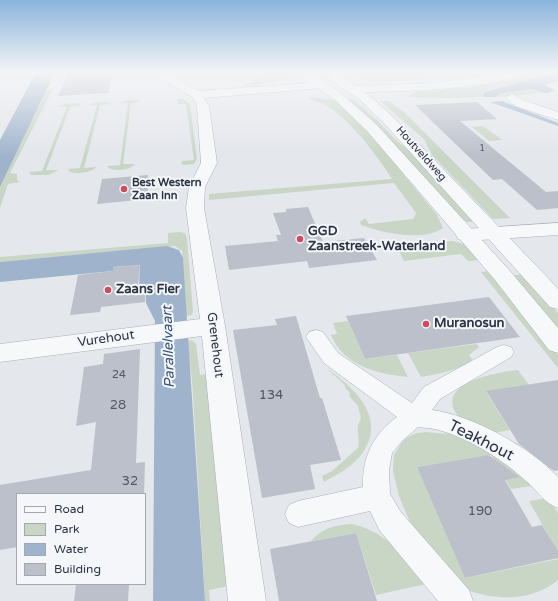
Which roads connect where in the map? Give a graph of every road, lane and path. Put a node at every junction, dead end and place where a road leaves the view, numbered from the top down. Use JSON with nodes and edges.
{"nodes":[{"id":1,"x":199,"y":100,"type":"edge"},
{"id":2,"x":345,"y":100,"type":"edge"},
{"id":3,"x":367,"y":100,"type":"edge"},
{"id":4,"x":515,"y":100,"type":"edge"},
{"id":5,"x":558,"y":116,"type":"edge"},
{"id":6,"x":558,"y":229,"type":"edge"},
{"id":7,"x":494,"y":233,"type":"junction"},
{"id":8,"x":465,"y":235,"type":"junction"},
{"id":9,"x":558,"y":302,"type":"edge"},
{"id":10,"x":204,"y":327,"type":"junction"},
{"id":11,"x":316,"y":337,"type":"dead end"},
{"id":12,"x":558,"y":344,"type":"edge"},
{"id":13,"x":504,"y":352,"type":"dead end"},
{"id":14,"x":0,"y":353,"type":"edge"},
{"id":15,"x":414,"y":417,"type":"junction"},
{"id":16,"x":558,"y":496,"type":"edge"},
{"id":17,"x":376,"y":497,"type":"junction"},
{"id":18,"x":298,"y":514,"type":"dead end"},
{"id":19,"x":247,"y":601,"type":"edge"},
{"id":20,"x":458,"y":601,"type":"edge"}],
"edges":[{"from":1,"to":10,"type":"street","name":"Grenehout"},
{"from":2,"to":8,"type":"street","name":"Houtveldweg"},
{"from":3,"to":7,"type":"street","name":"Houtveldweg"},
{"from":4,"to":5,"type":"street"},
{"from":6,"to":7,"type":"street"},
{"from":7,"to":8,"type":"street"},
{"from":7,"to":9,"type":"street","name":"Houtveldweg"},
{"from":8,"to":12,"type":"street","name":"Houtveldweg"},
{"from":10,"to":14,"type":"street","name":"Vurehout"},
{"from":10,"to":19,"type":"street","name":"Grenehout"},
{"from":11,"to":15,"type":"street","name":"Teakhout"},
{"from":13,"to":15,"type":"street"},
{"from":15,"to":16,"type":"street","name":"Teakhout"},
{"from":15,"to":17,"type":"street"},
{"from":17,"to":18,"type":"street"},
{"from":17,"to":20,"type":"street"}]}
